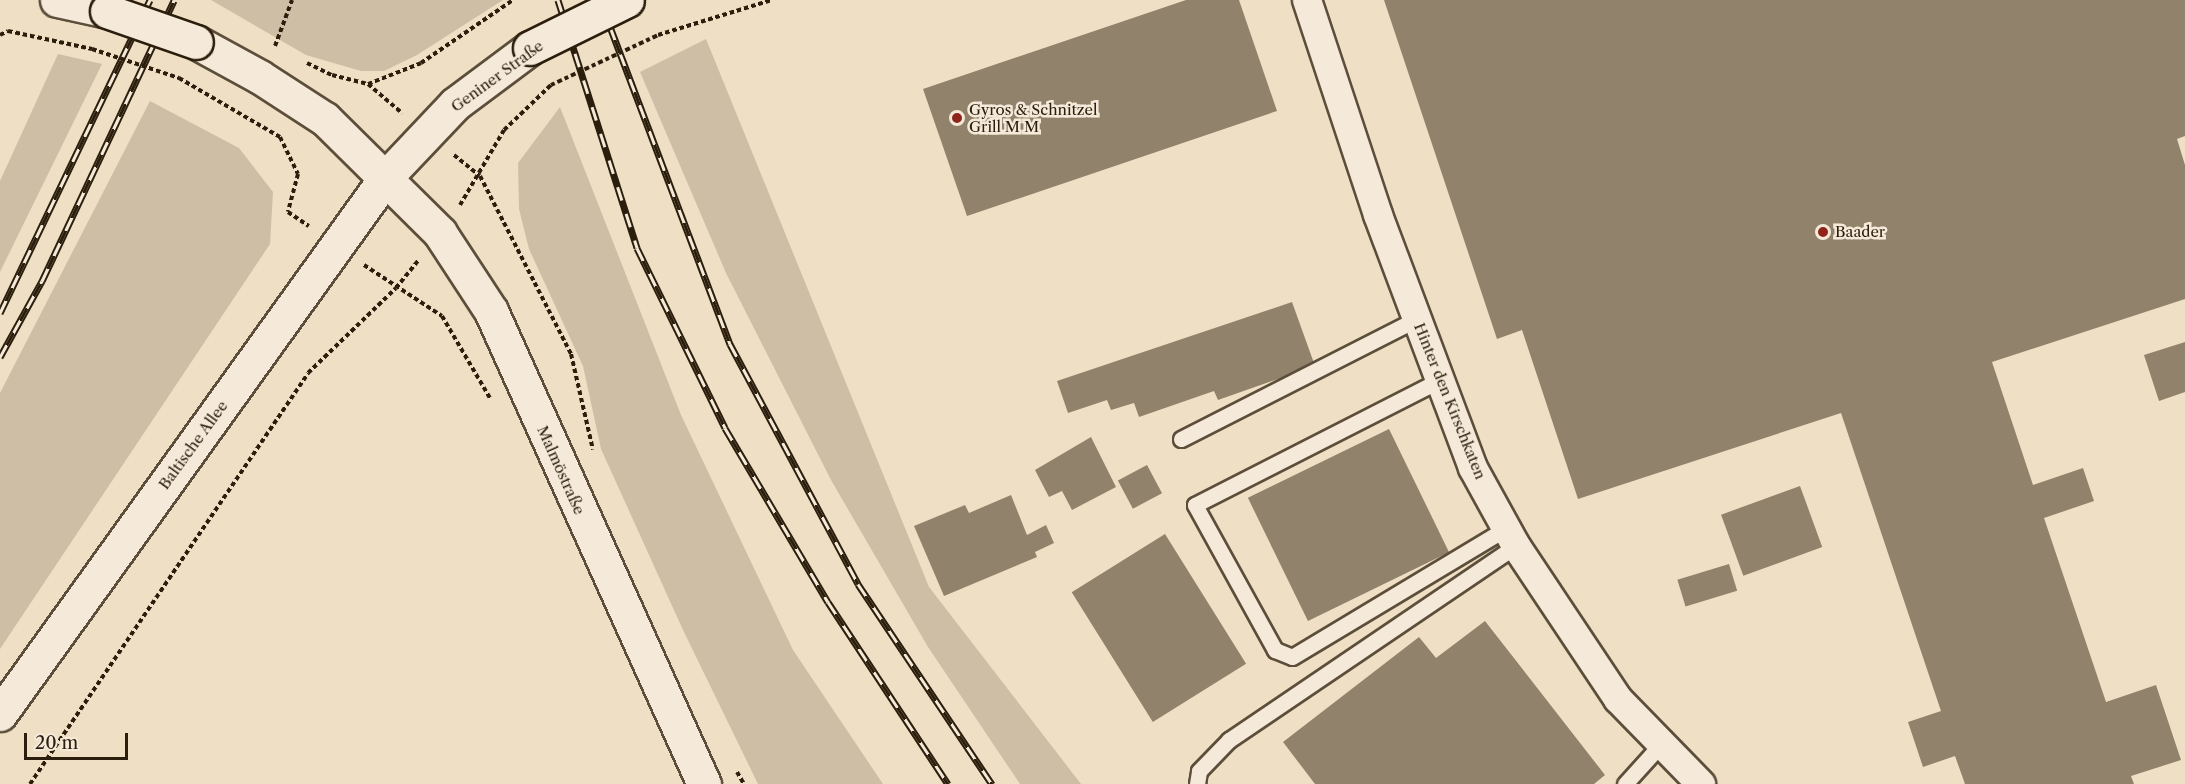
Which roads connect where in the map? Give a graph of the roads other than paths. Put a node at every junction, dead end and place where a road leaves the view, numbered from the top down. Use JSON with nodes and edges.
{"nodes":[{"id":1,"x":57,"y":0,"type":"edge"},
{"id":2,"x":627,"y":0,"type":"edge"},
{"id":3,"x":1307,"y":0,"type":"edge"},
{"id":4,"x":386,"y":177,"type":"junction"},
{"id":5,"x":1417,"y":319,"type":"junction"},
{"id":6,"x":1440,"y":380,"type":"junction"},
{"id":7,"x":1181,"y":440,"type":"dead end"},
{"id":8,"x":1511,"y":537,"type":"junction"},
{"id":9,"x":0,"y":714,"type":"edge"},
{"id":10,"x":1662,"y":743,"type":"junction"},
{"id":11,"x":704,"y":784,"type":"edge"},
{"id":12,"x":1197,"y":784,"type":"edge"},
{"id":13,"x":1625,"y":784,"type":"edge"},
{"id":14,"x":1701,"y":784,"type":"edge"}],
"edges":[{"from":1,"to":4,"type":"main road","name":"Malmöstraße","bridge":true},
{"from":2,"to":4,"type":"main road","name":"Geniner Straße","bridge":true},
{"from":3,"to":5,"type":"street","name":"Hinter den Kirschkaten"},
{"from":4,"to":9,"type":"main road","name":"Baltische Allee"},
{"from":4,"to":11,"type":"main road","name":"Malmöstraße"},
{"from":5,"to":6,"type":"street","name":"Hinter den Kirschkaten"},
{"from":5,"to":7,"type":"lane"},
{"from":6,"to":8,"type":"street","name":"Hinter den Kirschkaten"},
{"from":6,"to":8,"type":"lane"},
{"from":8,"to":10,"type":"street","name":"Hinter den Kirschkaten"},
{"from":8,"to":12,"type":"lane"},
{"from":10,"to":13,"type":"lane"},
{"from":10,"to":14,"type":"street","name":"Hinter den Kirschkaten"}]}
